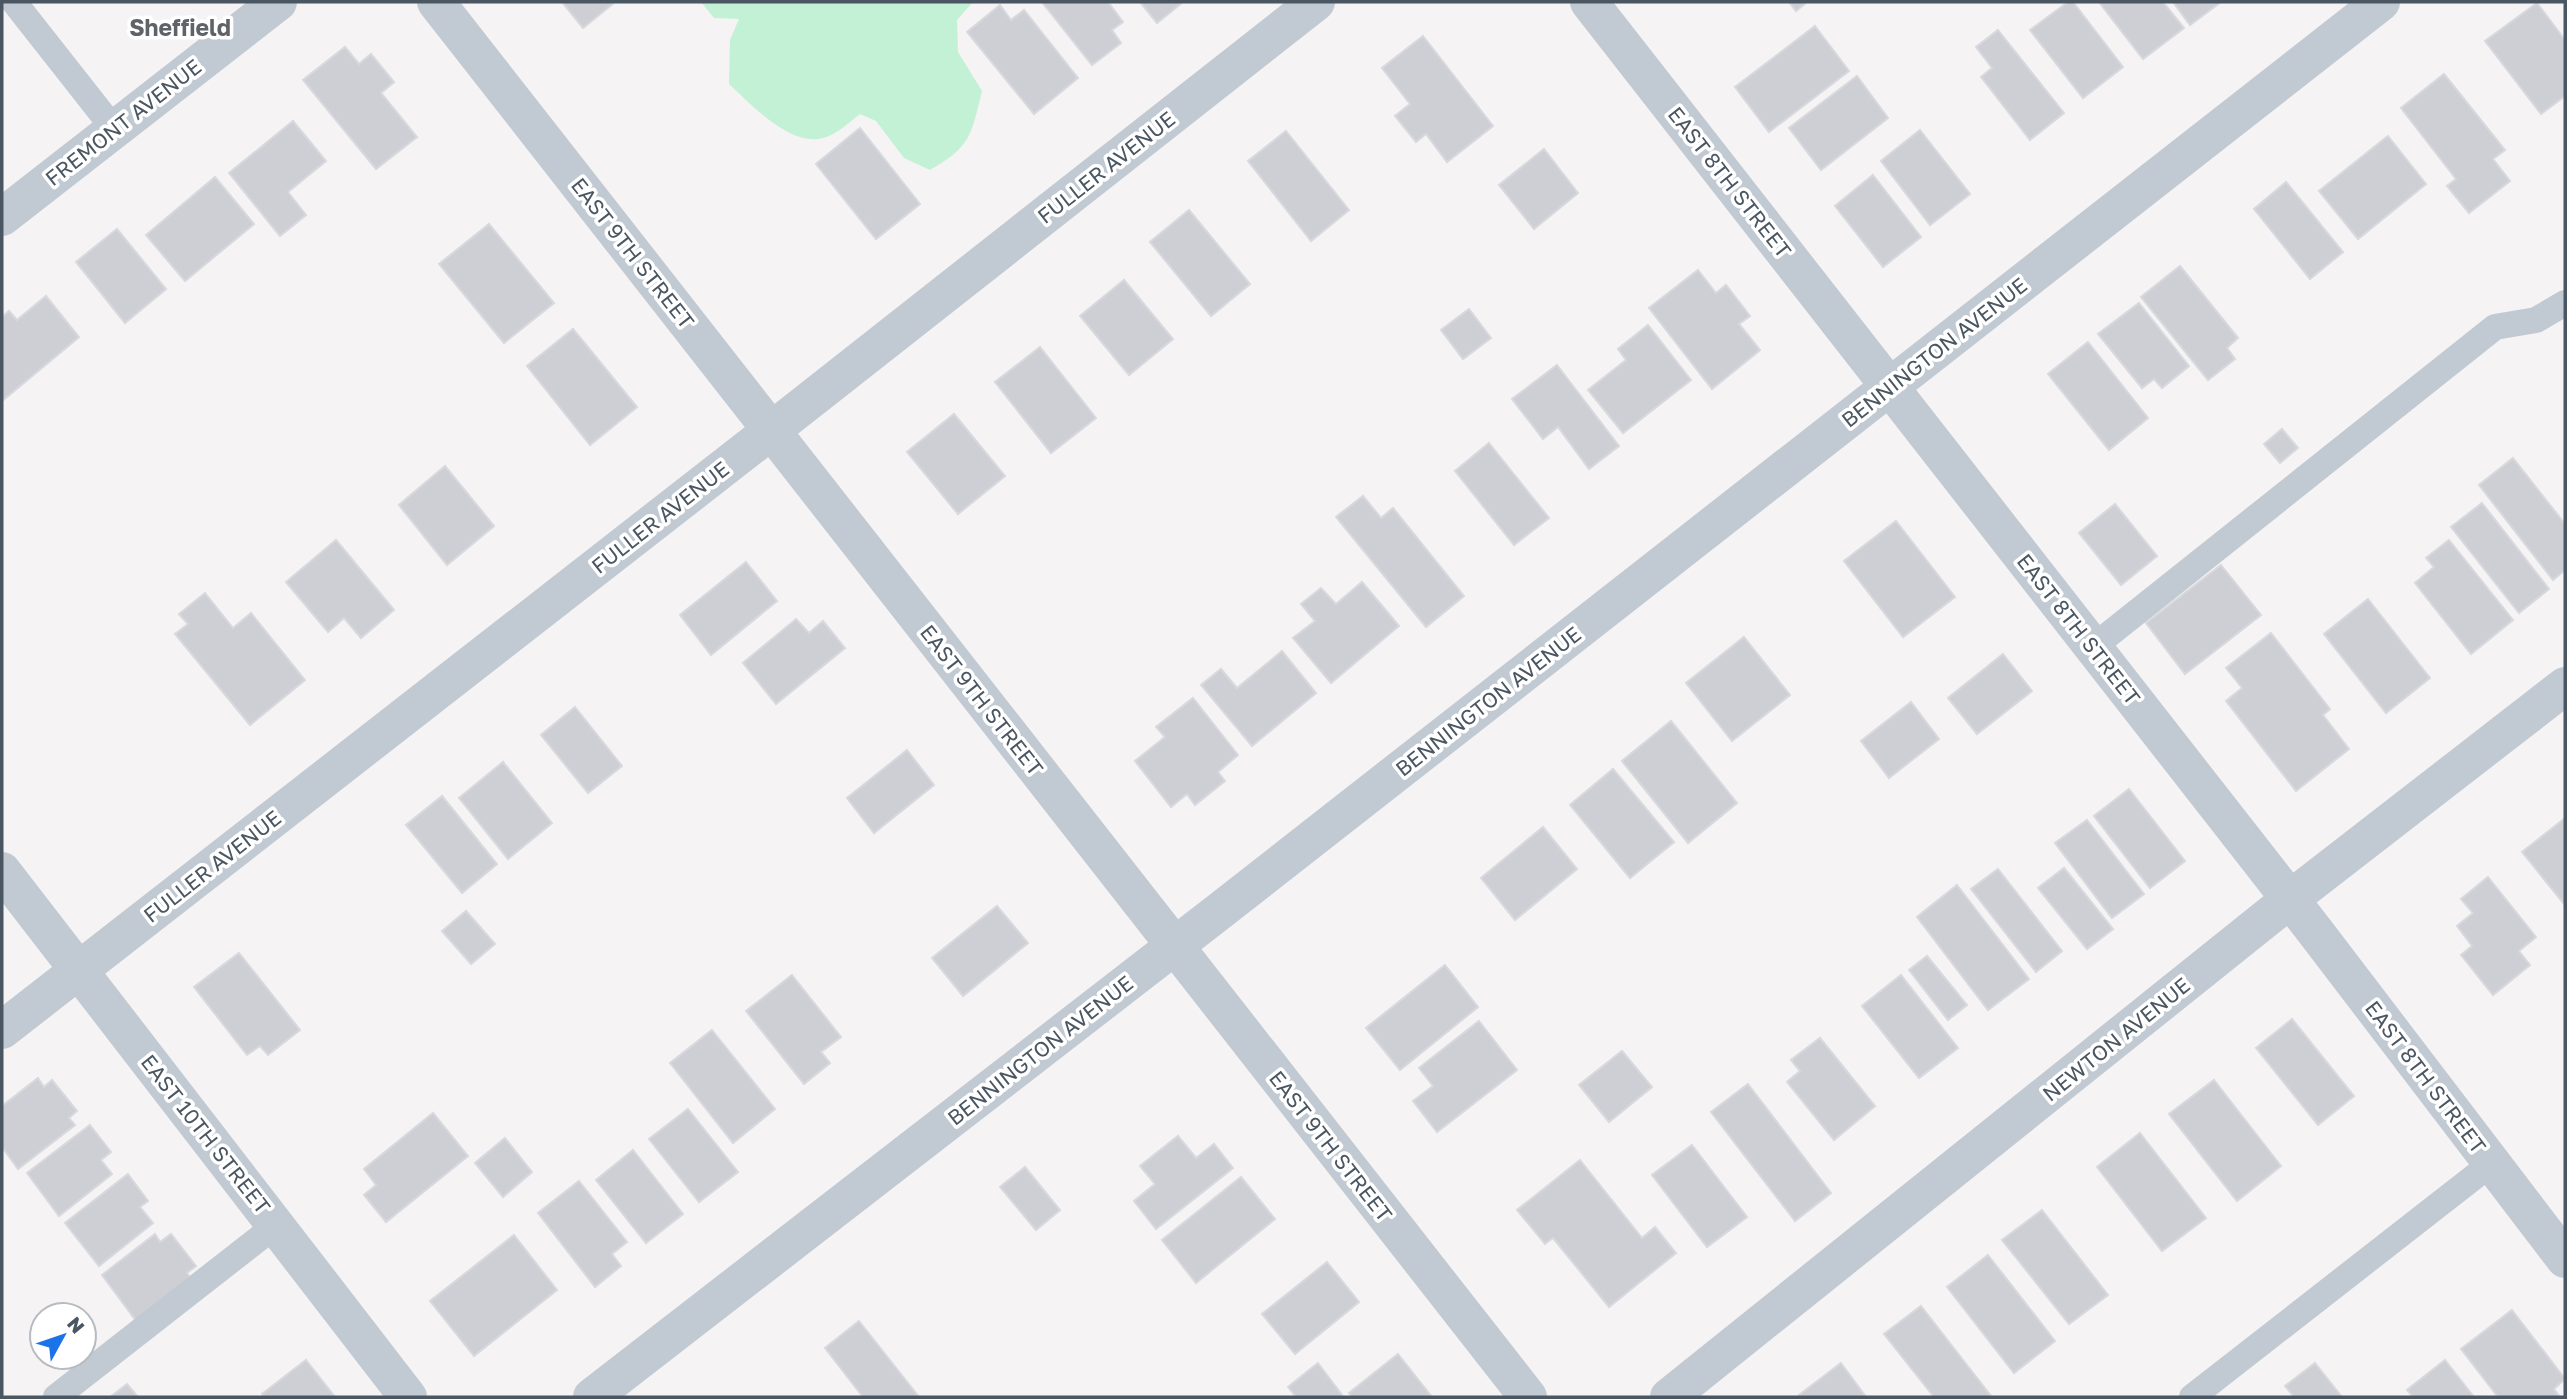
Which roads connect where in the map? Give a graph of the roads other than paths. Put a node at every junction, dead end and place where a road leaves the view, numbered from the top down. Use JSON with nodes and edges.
{"nodes":[{"id":1,"x":14,"y":2,"type":"edge"},
{"id":2,"x":278,"y":2,"type":"edge"},
{"id":3,"x":436,"y":2,"type":"edge"},
{"id":4,"x":1316,"y":2,"type":"edge"},
{"id":5,"x":1589,"y":2,"type":"edge"},
{"id":6,"x":2381,"y":2,"type":"edge"},
{"id":7,"x":114,"y":129,"type":"junction"},
{"id":8,"x":2,"y":217,"type":"edge"},
{"id":9,"x":2565,"y":303,"type":"edge"},
{"id":10,"x":1890,"y":387,"type":"junction"},
{"id":11,"x":772,"y":430,"type":"junction"},
{"id":12,"x":2093,"y":647,"type":"junction"},
{"id":13,"x":2565,"y":686,"type":"edge"},
{"id":14,"x":2,"y":871,"type":"edge"},
{"id":15,"x":2289,"y":900,"type":"junction"},
{"id":16,"x":1175,"y":946,"type":"junction"},
{"id":17,"x":79,"y":969,"type":"junction"},
{"id":18,"x":2,"y":1030,"type":"edge"},
{"id":19,"x":2492,"y":1163,"type":"junction"},
{"id":20,"x":276,"y":1225,"type":"junction"},
{"id":21,"x":2565,"y":1259,"type":"edge"},
{"id":22,"x":57,"y":1397,"type":"edge"},
{"id":23,"x":408,"y":1397,"type":"edge"},
{"id":24,"x":592,"y":1397,"type":"edge"},
{"id":25,"x":1528,"y":1397,"type":"edge"},
{"id":26,"x":1669,"y":1397,"type":"edge"},
{"id":27,"x":2192,"y":1397,"type":"edge"}],
"edges":[{"from":1,"to":7,"type":"lane"},
{"from":2,"to":7,"type":"street","name":"FREMONT AVENUE"},
{"from":3,"to":11,"type":"street","name":"EAST 9TH STREET"},
{"from":4,"to":11,"type":"street","name":"FULLER AVENUE"},
{"from":5,"to":10,"type":"street","name":"EAST 8TH STREET"},
{"from":6,"to":10,"type":"street","name":"BENNINGTON AVENUE"},
{"from":7,"to":8,"type":"street","name":"FREMONT AVENUE"},
{"from":9,"to":12,"type":"lane"},
{"from":10,"to":12,"type":"street","name":"EAST 8TH STREET"},
{"from":10,"to":16,"type":"street","name":"BENNINGTON AVENUE"},
{"from":11,"to":16,"type":"street","name":"EAST 9TH STREET"},
{"from":11,"to":17,"type":"street","name":"FULLER AVENUE"},
{"from":12,"to":15,"type":"street","name":"EAST 8TH STREET"},
{"from":13,"to":15,"type":"street","name":"NEWTON AVENUE"},
{"from":14,"to":17,"type":"street","name":"EAST 10TH STREET"},
{"from":15,"to":19,"type":"street","name":"EAST 8TH STREET"},
{"from":15,"to":26,"type":"street","name":"NEWTON AVENUE"},
{"from":16,"to":24,"type":"street","name":"BENNINGTON AVENUE"},
{"from":16,"to":25,"type":"street","name":"EAST 9TH STREET"},
{"from":17,"to":18,"type":"street","name":"FULLER AVENUE"},
{"from":17,"to":20,"type":"street","name":"EAST 10TH STREET"},
{"from":19,"to":21,"type":"street","name":"EAST 8TH STREET"},
{"from":19,"to":27,"type":"lane"},
{"from":20,"to":22,"type":"lane"},
{"from":20,"to":23,"type":"street","name":"EAST 10TH STREET"}]}
